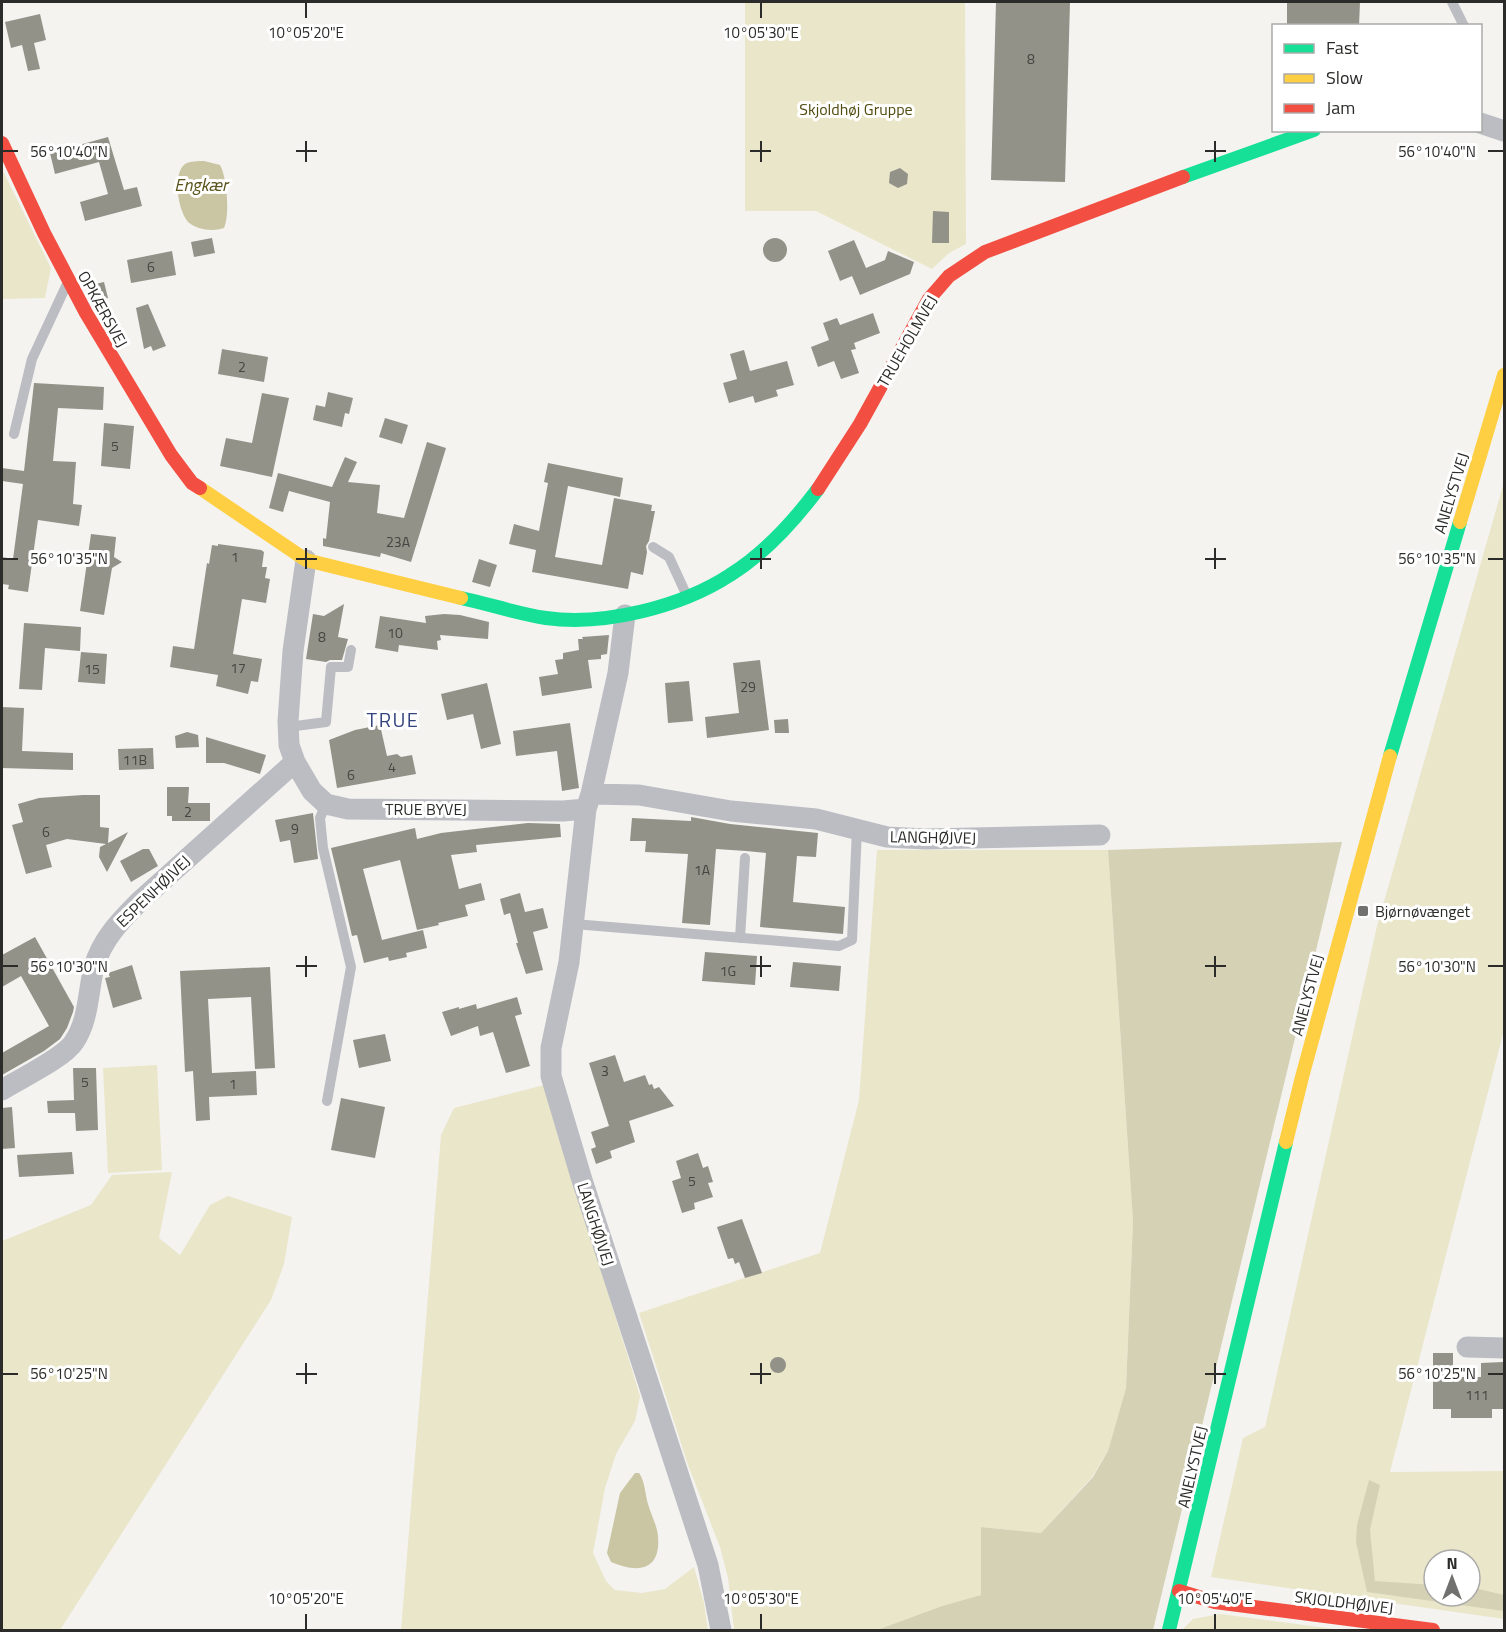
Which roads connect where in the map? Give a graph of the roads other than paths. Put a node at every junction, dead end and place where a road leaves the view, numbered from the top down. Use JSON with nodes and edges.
{"nodes":[{"id":1,"x":1452,"y":2,"type":"edge"},
{"id":2,"x":1463,"y":24,"type":"edge"},
{"id":3,"x":1482,"y":124,"type":"edge"},
{"id":4,"x":1504,"y":131,"type":"edge"},
{"id":5,"x":1308,"y":132,"type":"edge"},
{"id":6,"x":2,"y":143,"type":"edge"},
{"id":7,"x":69,"y":280,"type":"junction"},
{"id":8,"x":1504,"y":375,"type":"edge"},
{"id":9,"x":14,"y":434,"type":"dead end"},
{"id":10,"x":653,"y":547,"type":"dead end"},
{"id":11,"x":306,"y":560,"type":"junction"},
{"id":12,"x":687,"y":596,"type":"junction"},
{"id":13,"x":625,"y":615,"type":"junction"},
{"id":14,"x":351,"y":650,"type":"dead end"},
{"id":15,"x":288,"y":727,"type":"junction"},
{"id":16,"x":295,"y":762,"type":"junction"},
{"id":17,"x":588,"y":801,"type":"junction"},
{"id":18,"x":326,"y":804,"type":"junction"},
{"id":19,"x":857,"y":829,"type":"junction"},
{"id":20,"x":1100,"y":835,"type":"dead end"},
{"id":21,"x":745,"y":858,"type":"dead end"},
{"id":22,"x":574,"y":924,"type":"junction"},
{"id":23,"x":740,"y":938,"type":"junction"},
{"id":24,"x":2,"y":1090,"type":"edge"},
{"id":25,"x":327,"y":1101,"type":"dead end"},
{"id":26,"x":1467,"y":1347,"type":"dead end"},
{"id":27,"x":1504,"y":1348,"type":"edge"},
{"id":28,"x":1179,"y":1591,"type":"junction"},
{"id":29,"x":721,"y":1630,"type":"edge"},
{"id":30,"x":1169,"y":1630,"type":"edge"},
{"id":31,"x":1433,"y":1630,"type":"edge"}],
"edges":[{"from":1,"to":2,"type":"lane"},
{"from":3,"to":4,"type":"street"},
{"from":5,"to":12,"type":"street","name":"TRUEHOLMVEJ"},
{"from":6,"to":7,"type":"street","name":"OPKÆRSVEJ"},
{"from":7,"to":9,"type":"lane"},
{"from":7,"to":11,"type":"street","name":"OPKÆRSVEJ"},
{"from":8,"to":28,"type":"street","name":"ANELYSTVEJ"},
{"from":10,"to":12,"type":"lane"},
{"from":11,"to":13,"type":"street"},
{"from":11,"to":15,"type":"street"},
{"from":12,"to":13,"type":"street"},
{"from":13,"to":17,"type":"street"},
{"from":14,"to":15,"type":"lane"},
{"from":15,"to":16,"type":"street"},
{"from":16,"to":18,"type":"street"},
{"from":16,"to":24,"type":"street","name":"ESPENHØJVEJ"},
{"from":17,"to":18,"type":"street","name":"TRUE BYVEJ"},
{"from":17,"to":19,"type":"street","name":"LANGHØJVEJ"},
{"from":17,"to":22,"type":"street","name":"LANGHØJVEJ"},
{"from":18,"to":25,"type":"lane"},
{"from":19,"to":20,"type":"street","name":"LANGHØJVEJ"},
{"from":19,"to":23,"type":"lane"},
{"from":21,"to":23,"type":"lane"},
{"from":22,"to":23,"type":"lane"},
{"from":22,"to":29,"type":"street","name":"LANGHØJVEJ"},
{"from":26,"to":27,"type":"street"},
{"from":28,"to":30,"type":"street","name":"ANELYSTVEJ"},
{"from":28,"to":31,"type":"street","name":"SKJOLDHØJVEJ"}]}
